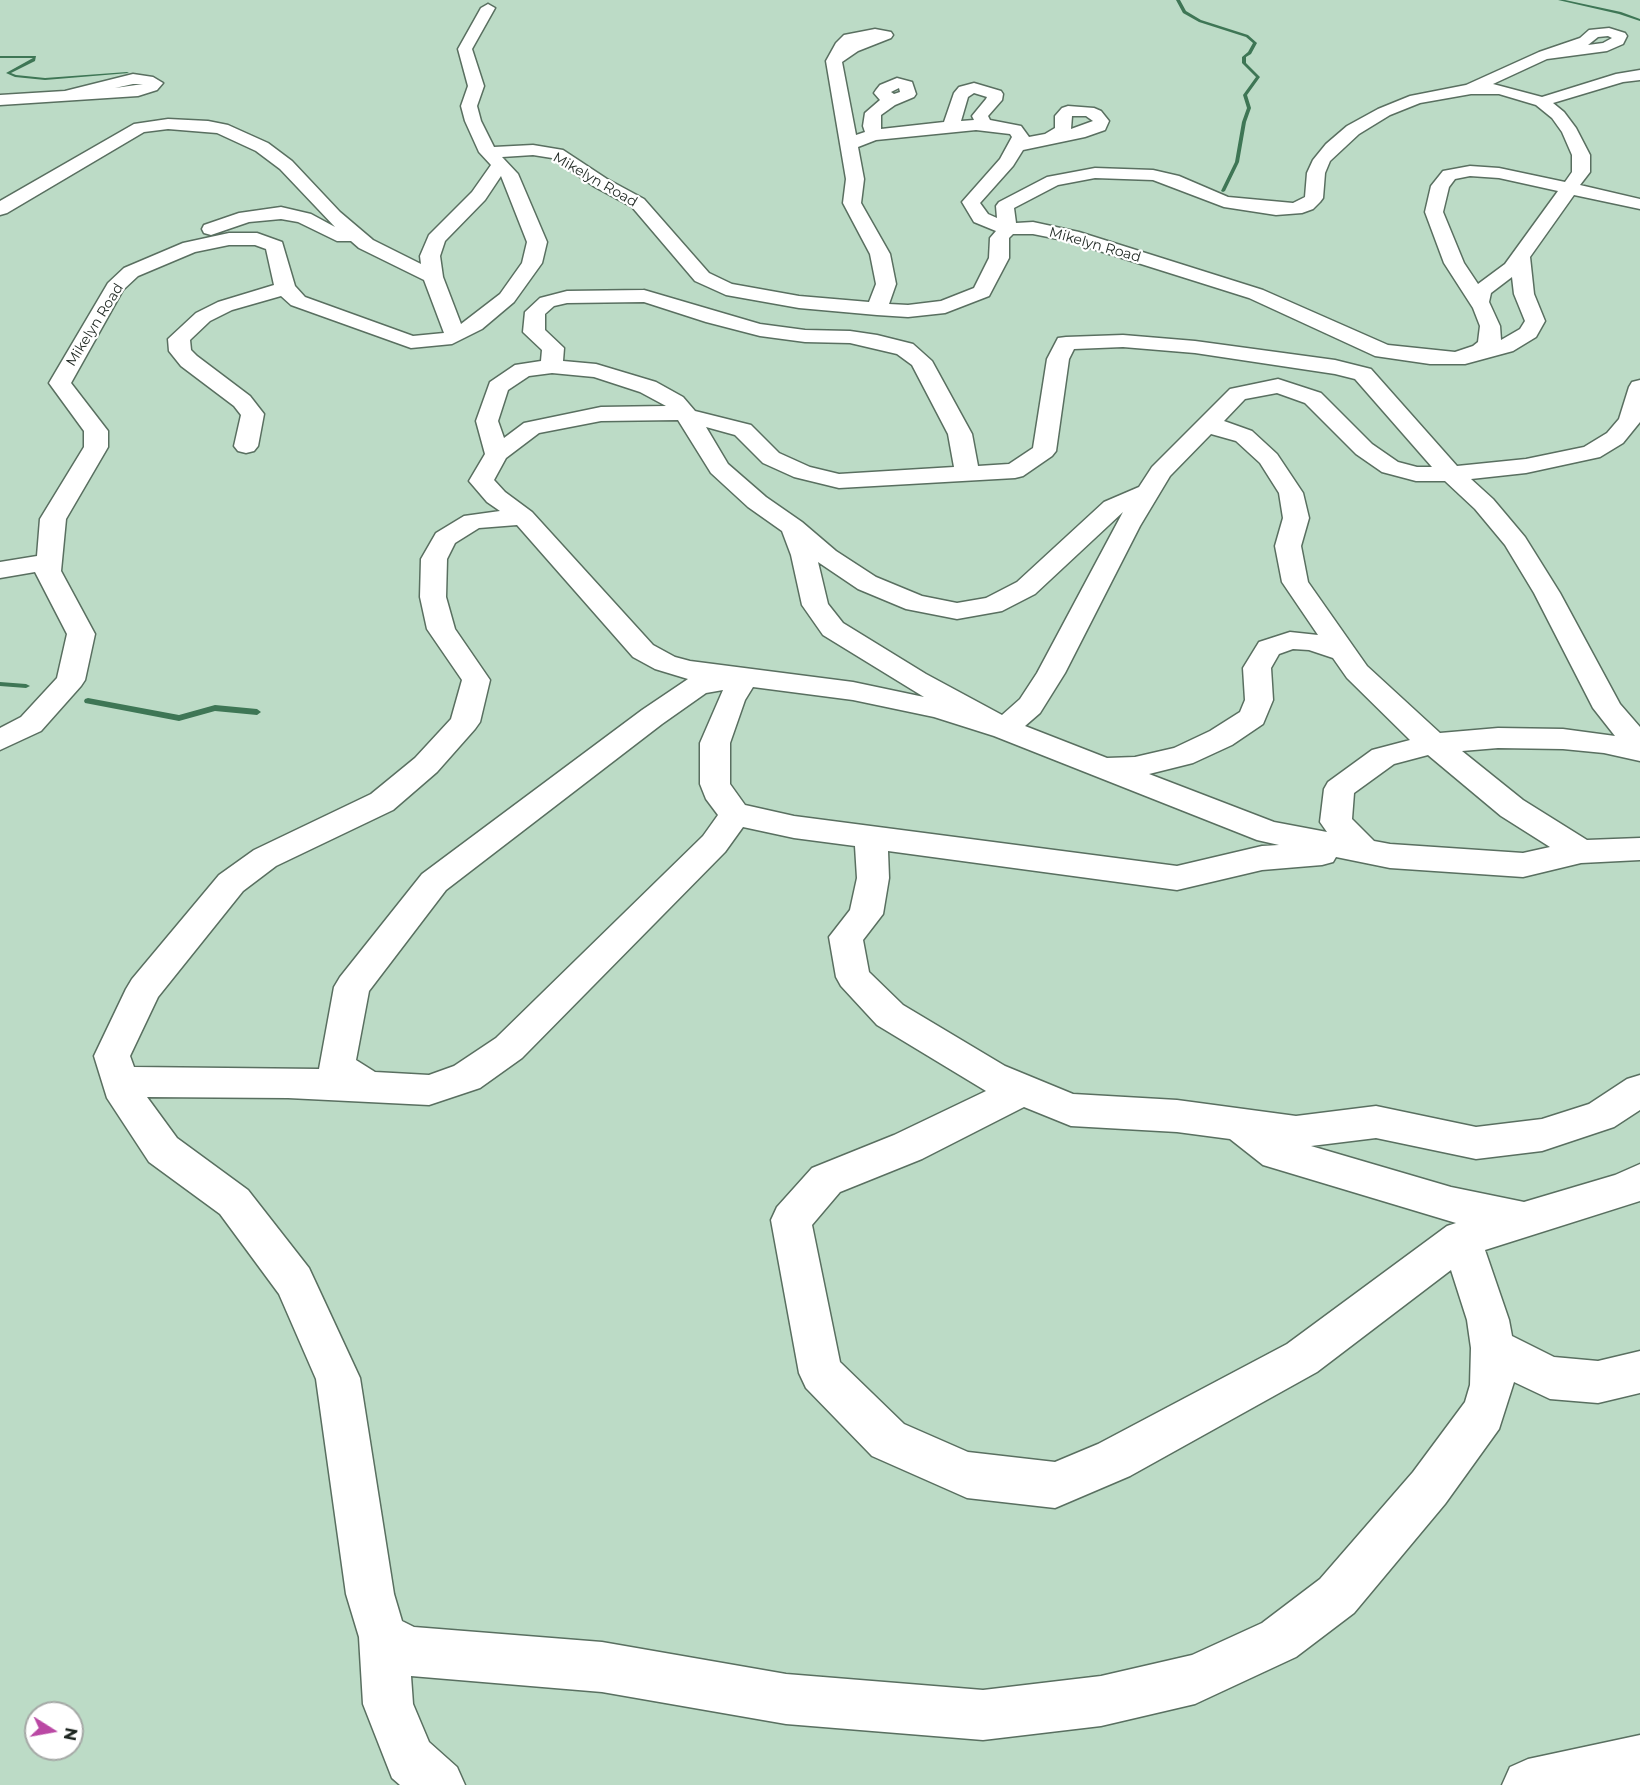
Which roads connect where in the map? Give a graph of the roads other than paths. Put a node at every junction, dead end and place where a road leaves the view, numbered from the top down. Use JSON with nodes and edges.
{"nodes":[{"id":1,"x":488,"y":9,"type":"dead end"},
{"id":2,"x":1544,"y":55,"type":"dead end"},
{"id":3,"x":834,"y":61,"type":"dead end"},
{"id":4,"x":1640,"y":75,"type":"edge"},
{"id":5,"x":1471,"y":89,"type":"junction"},
{"id":6,"x":65,"y":96,"type":"dead end"},
{"id":7,"x":0,"y":100,"type":"edge"},
{"id":8,"x":887,"y":102,"type":"dead end"},
{"id":9,"x":1542,"y":102,"type":"junction"},
{"id":10,"x":951,"y":126,"type":"junction"},
{"id":11,"x":995,"y":126,"type":"junction"},
{"id":12,"x":875,"y":135,"type":"junction"},
{"id":13,"x":1051,"y":137,"type":"dead end"},
{"id":14,"x":849,"y":146,"type":"junction"},
{"id":15,"x":1017,"y":146,"type":"junction"},
{"id":16,"x":494,"y":158,"type":"junction"},
{"id":17,"x":465,"y":183,"type":"dead end"},
{"id":18,"x":1569,"y":189,"type":"junction"},
{"id":19,"x":1640,"y":204,"type":"edge"},
{"id":20,"x":0,"y":209,"type":"edge"},
{"id":21,"x":1007,"y":229,"type":"junction"},
{"id":22,"x":366,"y":244,"type":"junction"},
{"id":23,"x":414,"y":248,"type":"dead end"},
{"id":24,"x":178,"y":253,"type":"junction"},
{"id":25,"x":1520,"y":257,"type":"junction"},
{"id":26,"x":431,"y":269,"type":"junction"},
{"id":27,"x":285,"y":288,"type":"junction"},
{"id":28,"x":1479,"y":302,"type":"junction"},
{"id":29,"x":877,"y":309,"type":"junction"},
{"id":30,"x":455,"y":335,"type":"junction"},
{"id":31,"x":1481,"y":351,"type":"junction"},
{"id":32,"x":552,"y":366,"type":"junction"},
{"id":33,"x":1640,"y":387,"type":"edge"},
{"id":34,"x":687,"y":416,"type":"junction"},
{"id":35,"x":1204,"y":426,"type":"junction"},
{"id":36,"x":246,"y":446,"type":"dead end"},
{"id":37,"x":497,"y":454,"type":"junction"},
{"id":38,"x":967,"y":474,"type":"junction"},
{"id":39,"x":1451,"y":474,"type":"junction"},
{"id":40,"x":1148,"y":492,"type":"junction"},
{"id":41,"x":523,"y":517,"type":"junction"},
{"id":42,"x":793,"y":527,"type":"junction"},
{"id":43,"x":49,"y":562,"type":"junction"},
{"id":44,"x":0,"y":570,"type":"edge"},
{"id":45,"x":1343,"y":652,"type":"junction"},
{"id":46,"x":745,"y":677,"type":"junction"},
{"id":47,"x":1004,"y":729,"type":"junction"},
{"id":48,"x":0,"y":740,"type":"edge"},
{"id":49,"x":1434,"y":743,"type":"junction"},
{"id":50,"x":1640,"y":746,"type":"edge"},
{"id":51,"x":1640,"y":751,"type":"edge"},
{"id":52,"x":1102,"y":767,"type":"junction"},
{"id":53,"x":735,"y":814,"type":"junction"},
{"id":54,"x":871,"y":837,"type":"junction"},
{"id":55,"x":1640,"y":849,"type":"edge"},
{"id":56,"x":1363,"y":850,"type":"junction"},
{"id":57,"x":1581,"y":852,"type":"junction"},
{"id":58,"x":121,"y":1082,"type":"junction"},
{"id":59,"x":369,"y":1087,"type":"junction"},
{"id":60,"x":1022,"y":1090,"type":"junction"},
{"id":61,"x":1640,"y":1090,"type":"edge"},
{"id":62,"x":1240,"y":1125,"type":"junction"},
{"id":63,"x":1640,"y":1181,"type":"edge"},
{"id":64,"x":1526,"y":1220,"type":"junction"},
{"id":65,"x":1461,"y":1239,"type":"junction"},
{"id":66,"x":1492,"y":1348,"type":"junction"},
{"id":67,"x":1640,"y":1372,"type":"edge"},
{"id":68,"x":382,"y":1637,"type":"junction"},
{"id":69,"x":1640,"y":1761,"type":"edge"},
{"id":70,"x":440,"y":1785,"type":"edge"},
{"id":71,"x":1528,"y":1785,"type":"edge"}],
"edges":[{"from":1,"to":16,"type":"street"},
{"from":2,"to":5,"type":"street"},
{"from":3,"to":14,"type":"street"},
{"from":4,"to":9,"type":"street"},
{"from":5,"to":9,"type":"street"},
{"from":5,"to":21,"type":"street"},
{"from":6,"to":7,"type":"street"},
{"from":8,"to":12,"type":"street"},
{"from":9,"to":18,"type":"street"},
{"from":10,"to":11,"type":"street"},
{"from":10,"to":11,"type":"street"},
{"from":10,"to":12,"type":"street"},
{"from":11,"to":15,"type":"street"},
{"from":12,"to":14,"type":"street"},
{"from":13,"to":15,"type":"street"},
{"from":14,"to":29,"type":"street"},
{"from":15,"to":21,"type":"street"},
{"from":16,"to":17,"type":"street"},
{"from":16,"to":26,"type":"street"},
{"from":16,"to":29,"type":"street","name":"Mikelyn Road"},
{"from":16,"to":30,"type":"street"},
{"from":18,"to":19,"type":"street"},
{"from":18,"to":25,"type":"street"},
{"from":18,"to":28,"type":"street"},
{"from":20,"to":22,"type":"street"},
{"from":21,"to":29,"type":"street","name":"Mikelyn Road"},
{"from":21,"to":31,"type":"street","name":"Mikelyn Road"},
{"from":22,"to":24,"type":"street"},
{"from":22,"to":26,"type":"street"},
{"from":23,"to":26,"type":"street"},
{"from":24,"to":27,"type":"street","name":"Mikelyn Road"},
{"from":24,"to":43,"type":"street","name":"Mikelyn Road"},
{"from":25,"to":28,"type":"street"},
{"from":25,"to":31,"type":"street","name":"Mikelyn Road"},
{"from":26,"to":30,"type":"street"},
{"from":27,"to":30,"type":"street"},
{"from":27,"to":36,"type":"street"},
{"from":28,"to":31,"type":"street"},
{"from":32,"to":34,"type":"street"},
{"from":32,"to":37,"type":"street"},
{"from":32,"to":38,"type":"street"},
{"from":33,"to":39,"type":"street"},
{"from":34,"to":37,"type":"street"},
{"from":34,"to":38,"type":"street"},
{"from":34,"to":42,"type":"street"},
{"from":35,"to":39,"type":"street"},
{"from":35,"to":40,"type":"street"},
{"from":35,"to":45,"type":"street"},
{"from":37,"to":41,"type":"street"},
{"from":38,"to":39,"type":"street"},
{"from":39,"to":50,"type":"street"},
{"from":40,"to":42,"type":"street"},
{"from":40,"to":47,"type":"street"},
{"from":41,"to":46,"type":"street"},
{"from":41,"to":58,"type":"street"},
{"from":42,"to":47,"type":"street"},
{"from":43,"to":44,"type":"street"},
{"from":43,"to":48,"type":"street","name":"Mikelyn Road"},
{"from":45,"to":49,"type":"street"},
{"from":45,"to":52,"type":"street"},
{"from":46,"to":47,"type":"street"},
{"from":46,"to":53,"type":"street"},
{"from":46,"to":59,"type":"street"},
{"from":47,"to":52,"type":"street"},
{"from":49,"to":51,"type":"street"},
{"from":49,"to":56,"type":"street"},
{"from":49,"to":57,"type":"street"},
{"from":52,"to":56,"type":"street"},
{"from":53,"to":54,"type":"street"},
{"from":53,"to":59,"type":"street"},
{"from":54,"to":56,"type":"street"},
{"from":54,"to":60,"type":"street"},
{"from":55,"to":57,"type":"street"},
{"from":56,"to":57,"type":"street"},
{"from":58,"to":59,"type":"street"},
{"from":58,"to":68,"type":"street"},
{"from":60,"to":62,"type":"street"},
{"from":60,"to":65,"type":"street"},
{"from":61,"to":62,"type":"street"},
{"from":62,"to":64,"type":"street"},
{"from":63,"to":64,"type":"street"},
{"from":64,"to":65,"type":"street"},
{"from":65,"to":66,"type":"street"},
{"from":66,"to":67,"type":"street"},
{"from":66,"to":68,"type":"street"},
{"from":68,"to":70,"type":"street"},
{"from":69,"to":71,"type":"street"}]}
